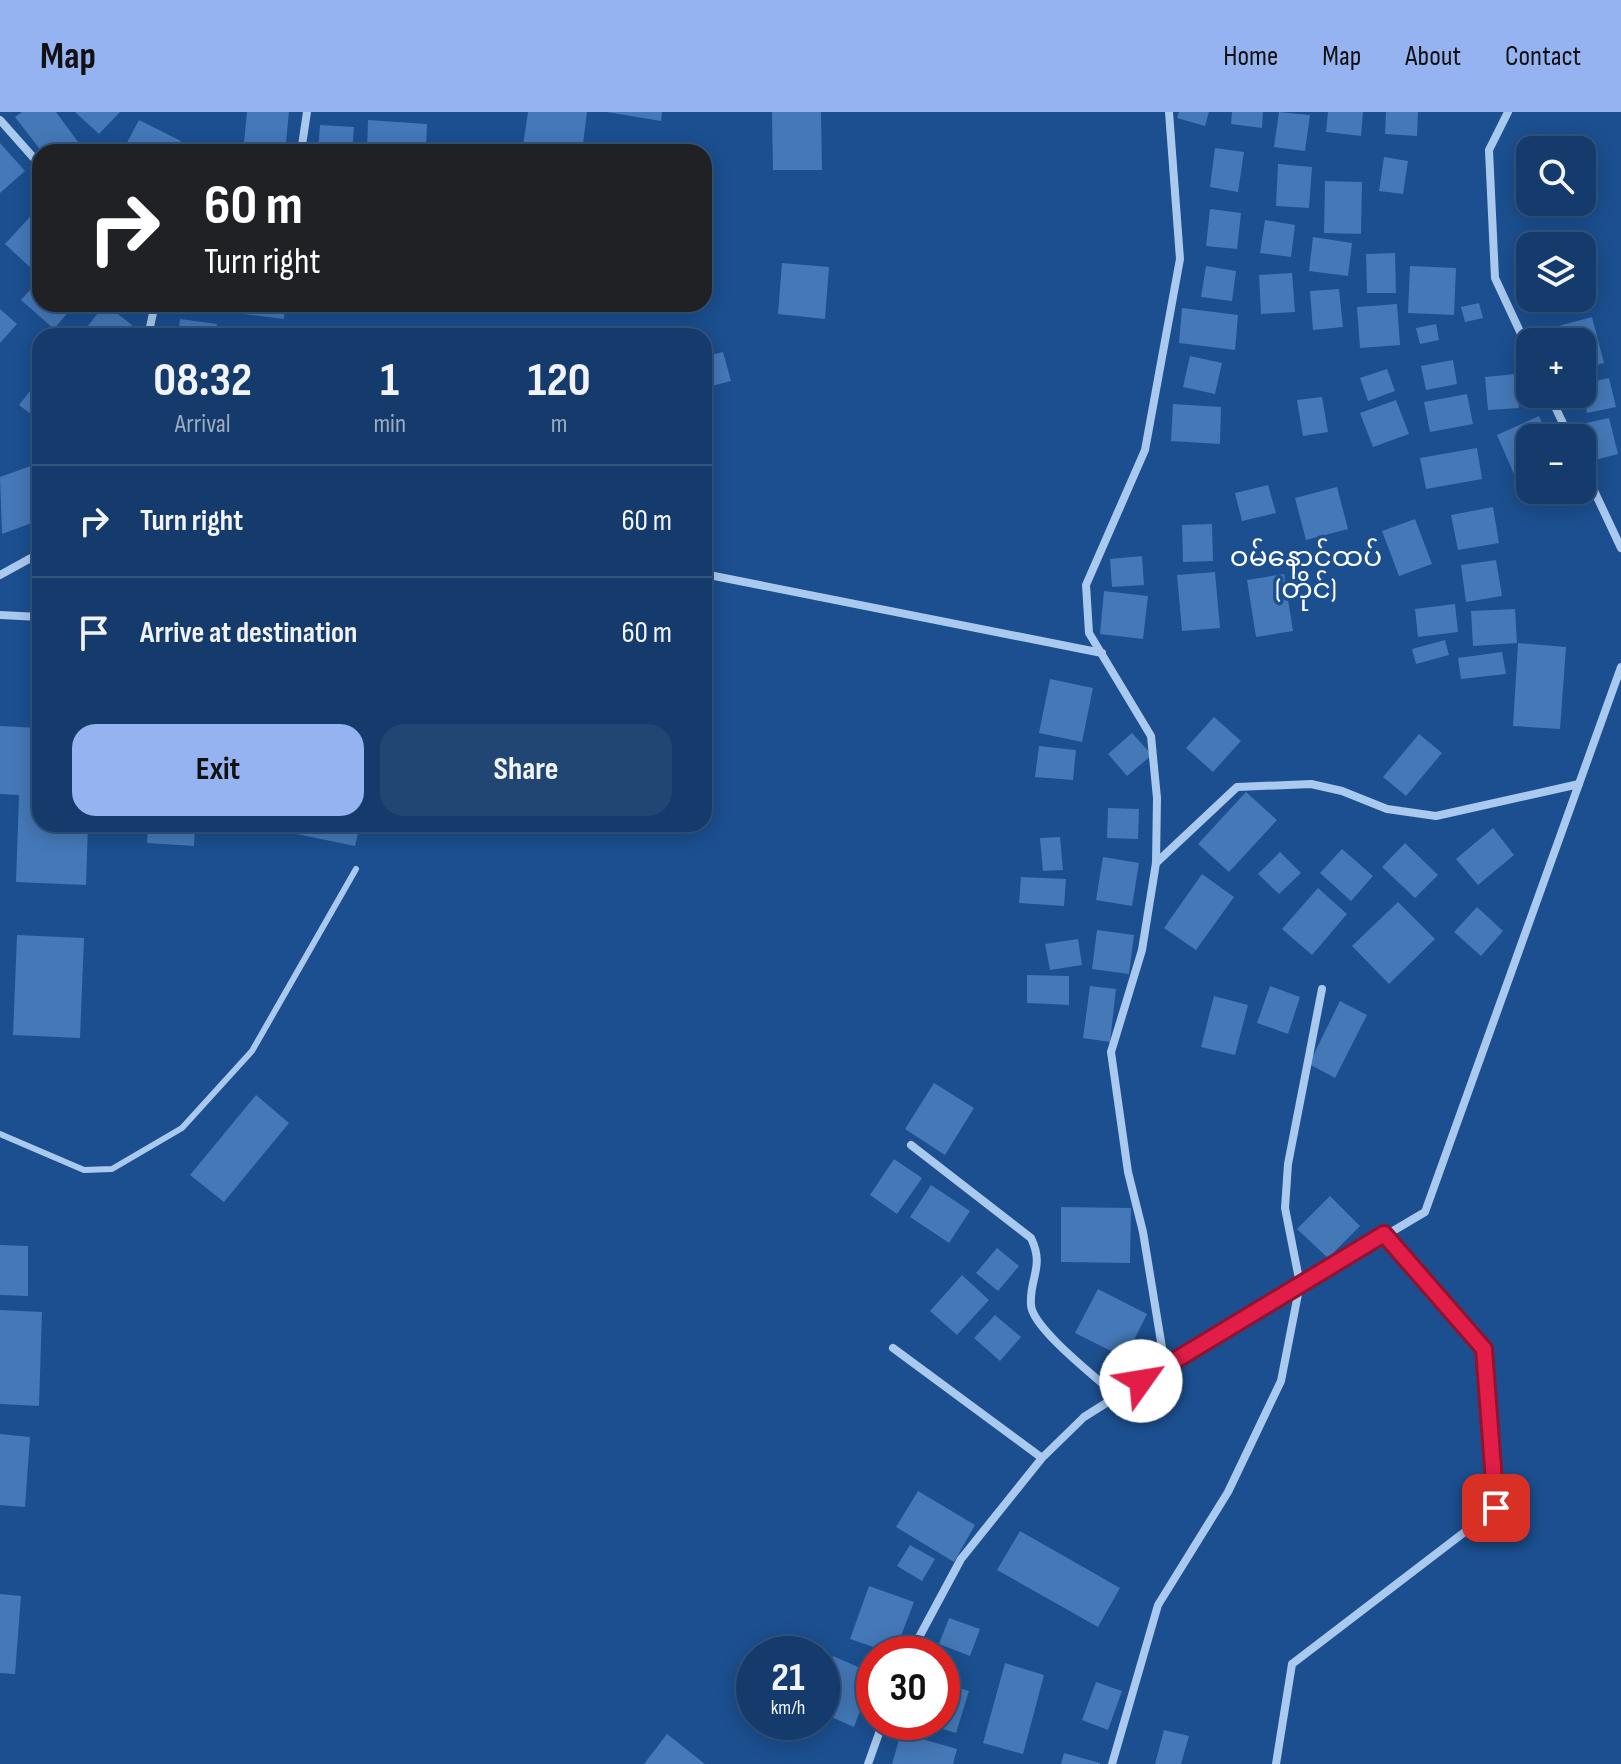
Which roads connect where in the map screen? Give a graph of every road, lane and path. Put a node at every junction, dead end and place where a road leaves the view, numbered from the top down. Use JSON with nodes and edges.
{"nodes":[{"id":1,"x":307,"y":112,"type":"edge"},
{"id":2,"x":1169,"y":112,"type":"edge"},
{"id":3,"x":1508,"y":112,"type":"edge"},
{"id":4,"x":0,"y":120,"type":"edge"},
{"id":5,"x":302,"y":144,"type":"edge"},
{"id":6,"x":32,"y":156,"type":"edge"},
{"id":7,"x":1518,"y":328,"type":"edge"},
{"id":8,"x":1596,"y":495,"type":"edge"},
{"id":9,"x":1621,"y":548,"type":"edge"},
{"id":10,"x":32,"y":557,"type":"edge"},
{"id":11,"x":0,"y":575,"type":"edge"},
{"id":12,"x":712,"y":576,"type":"edge"},
{"id":13,"x":0,"y":615,"type":"edge"},
{"id":14,"x":32,"y":617,"type":"edge"},
{"id":15,"x":1102,"y":654,"type":"junction"},
{"id":16,"x":1621,"y":667,"type":"edge"},
{"id":17,"x":1579,"y":784,"type":"junction"},
{"id":18,"x":1156,"y":863,"type":"junction"},
{"id":19,"x":356,"y":869,"type":"dead end"},
{"id":20,"x":1322,"y":989,"type":"dead end"},
{"id":21,"x":0,"y":1134,"type":"edge"},
{"id":22,"x":911,"y":1145,"type":"dead end"},
{"id":23,"x":1384,"y":1234,"type":"junction"},
{"id":24,"x":1300,"y":1284,"type":"junction"},
{"id":25,"x":893,"y":1348,"type":"dead end"},
{"id":26,"x":1165,"y":1366,"type":"junction"},
{"id":27,"x":1117,"y":1396,"type":"junction"},
{"id":28,"x":1042,"y":1458,"type":"junction"},
{"id":29,"x":920,"y":1636,"type":"edge"},
{"id":30,"x":877,"y":1740,"type":"edge"},
{"id":31,"x":868,"y":1764,"type":"edge"},
{"id":32,"x":1112,"y":1764,"type":"edge"},
{"id":33,"x":1276,"y":1764,"type":"edge"}],
"edges":[{"from":1,"to":5,"type":"street"},
{"from":2,"to":15,"type":"street"},
{"from":3,"to":7,"type":"street"},
{"from":4,"to":6,"type":"street"},
{"from":8,"to":9,"type":"street"},
{"from":10,"to":11,"type":"street"},
{"from":12,"to":15,"type":"street"},
{"from":13,"to":14,"type":"street"},
{"from":15,"to":18,"type":"street"},
{"from":16,"to":17,"type":"street"},
{"from":17,"to":18,"type":"street"},
{"from":17,"to":23,"type":"street"},
{"from":18,"to":26,"type":"street"},
{"from":19,"to":21,"type":"lane"},
{"from":20,"to":24,"type":"street"},
{"from":22,"to":27,"type":"street"},
{"from":23,"to":24,"type":"street"},
{"from":23,"to":33,"type":"street"},
{"from":24,"to":26,"type":"street"},
{"from":24,"to":32,"type":"street"},
{"from":25,"to":28,"type":"street"},
{"from":26,"to":27,"type":"street"},
{"from":27,"to":28,"type":"street"},
{"from":28,"to":29,"type":"street"},
{"from":30,"to":31,"type":"street"}]}
